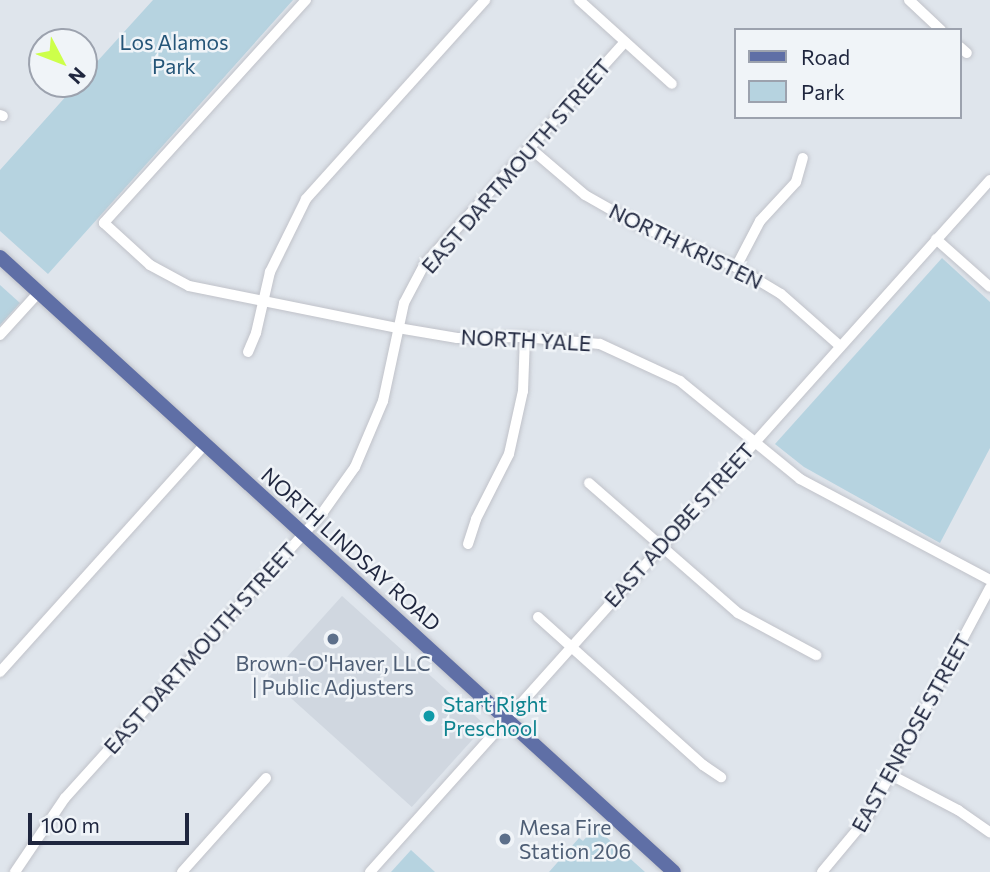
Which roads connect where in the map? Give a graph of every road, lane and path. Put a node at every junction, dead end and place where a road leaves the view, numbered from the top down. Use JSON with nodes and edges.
{"nodes":[{"id":1,"x":306,"y":0,"type":"edge"},
{"id":2,"x":485,"y":0,"type":"edge"},
{"id":3,"x":579,"y":0,"type":"edge"},
{"id":4,"x":909,"y":0,"type":"edge"},
{"id":5,"x":939,"y":28,"type":"edge"},
{"id":6,"x":625,"y":42,"type":"junction"},
{"id":7,"x":672,"y":84,"type":"dead end"},
{"id":8,"x":530,"y":148,"type":"junction"},
{"id":9,"x":803,"y":158,"type":"dead end"},
{"id":10,"x":990,"y":180,"type":"edge"},
{"id":11,"x":936,"y":239,"type":"junction"},
{"id":12,"x":0,"y":257,"type":"edge"},
{"id":13,"x":736,"y":267,"type":"junction"},
{"id":14,"x":990,"y":286,"type":"edge"},
{"id":15,"x":39,"y":292,"type":"junction"},
{"id":16,"x":263,"y":301,"type":"junction"},
{"id":17,"x":398,"y":328,"type":"junction"},
{"id":18,"x":0,"y":335,"type":"edge"},
{"id":19,"x":525,"y":337,"type":"junction"},
{"id":20,"x":840,"y":346,"type":"junction"},
{"id":21,"x":248,"y":352,"type":"dead end"},
{"id":22,"x":753,"y":443,"type":"junction"},
{"id":23,"x":205,"y":444,"type":"junction"},
{"id":24,"x":589,"y":483,"type":"dead end"},
{"id":25,"x":302,"y":533,"type":"junction"},
{"id":26,"x":468,"y":544,"type":"dead end"},
{"id":27,"x":660,"y":547,"type":"junction"},
{"id":28,"x":990,"y":580,"type":"edge"},
{"id":29,"x":990,"y":588,"type":"edge"},
{"id":30,"x":537,"y":617,"type":"dead end"},
{"id":31,"x":571,"y":646,"type":"junction"},
{"id":32,"x":816,"y":655,"type":"dead end"},
{"id":33,"x":0,"y":673,"type":"edge"},
{"id":34,"x":506,"y":719,"type":"junction"},
{"id":35,"x":891,"y":775,"type":"junction"},
{"id":36,"x":721,"y":777,"type":"dead end"},
{"id":37,"x":266,"y":778,"type":"dead end"},
{"id":38,"x":990,"y":832,"type":"edge"},
{"id":39,"x":15,"y":872,"type":"edge"},
{"id":40,"x":182,"y":872,"type":"edge"},
{"id":41,"x":370,"y":872,"type":"edge"},
{"id":42,"x":674,"y":872,"type":"edge"},
{"id":43,"x":822,"y":872,"type":"edge"}],
"edges":[{"from":1,"to":16,"type":"street","name":"NORTH YALE"},
{"from":2,"to":16,"type":"street"},
{"from":3,"to":6,"type":"street"},
{"from":4,"to":5,"type":"street"},
{"from":6,"to":7,"type":"street"},
{"from":6,"to":8,"type":"street","name":"EAST DARTMOUTH STREET"},
{"from":8,"to":13,"type":"street","name":"NORTH KRISTEN"},
{"from":8,"to":17,"type":"street","name":"EAST DARTMOUTH STREET"},
{"from":9,"to":13,"type":"street"},
{"from":10,"to":11,"type":"street","name":"EAST ADOBE STREET"},
{"from":11,"to":14,"type":"street"},
{"from":11,"to":20,"type":"street","name":"EAST ADOBE STREET"},
{"from":12,"to":15,"type":"main road","name":"NORTH LINDSAY ROAD"},
{"from":13,"to":20,"type":"street","name":"NORTH KRISTEN"},
{"from":15,"to":18,"type":"street"},
{"from":15,"to":23,"type":"main road","name":"NORTH LINDSAY ROAD"},
{"from":16,"to":17,"type":"street","name":"NORTH YALE"},
{"from":16,"to":21,"type":"street"},
{"from":17,"to":19,"type":"street","name":"NORTH YALE"},
{"from":17,"to":25,"type":"street","name":"EAST DARTMOUTH STREET"},
{"from":19,"to":22,"type":"street","name":"NORTH YALE"},
{"from":19,"to":26,"type":"street"},
{"from":20,"to":22,"type":"street","name":"EAST ADOBE STREET"},
{"from":22,"to":27,"type":"street","name":"EAST ADOBE STREET"},
{"from":22,"to":28,"type":"street","name":"NORTH YALE"},
{"from":23,"to":25,"type":"main road","name":"NORTH LINDSAY ROAD"},
{"from":23,"to":33,"type":"street"},
{"from":24,"to":27,"type":"street"},
{"from":25,"to":34,"type":"main road","name":"NORTH LINDSAY ROAD"},
{"from":25,"to":39,"type":"street","name":"EAST DARTMOUTH STREET"},
{"from":27,"to":31,"type":"street","name":"EAST ADOBE STREET"},
{"from":27,"to":32,"type":"street"},
{"from":29,"to":35,"type":"street","name":"EAST ENROSE STREET"},
{"from":30,"to":31,"type":"street"},
{"from":31,"to":34,"type":"street","name":"EAST ADOBE STREET"},
{"from":31,"to":36,"type":"street"},
{"from":34,"to":41,"type":"street","name":"EAST ADOBE STREET"},
{"from":34,"to":42,"type":"main road","name":"NORTH LINDSAY ROAD"},
{"from":35,"to":38,"type":"street"},
{"from":35,"to":43,"type":"street","name":"EAST ENROSE STREET"},
{"from":37,"to":40,"type":"street"}]}
